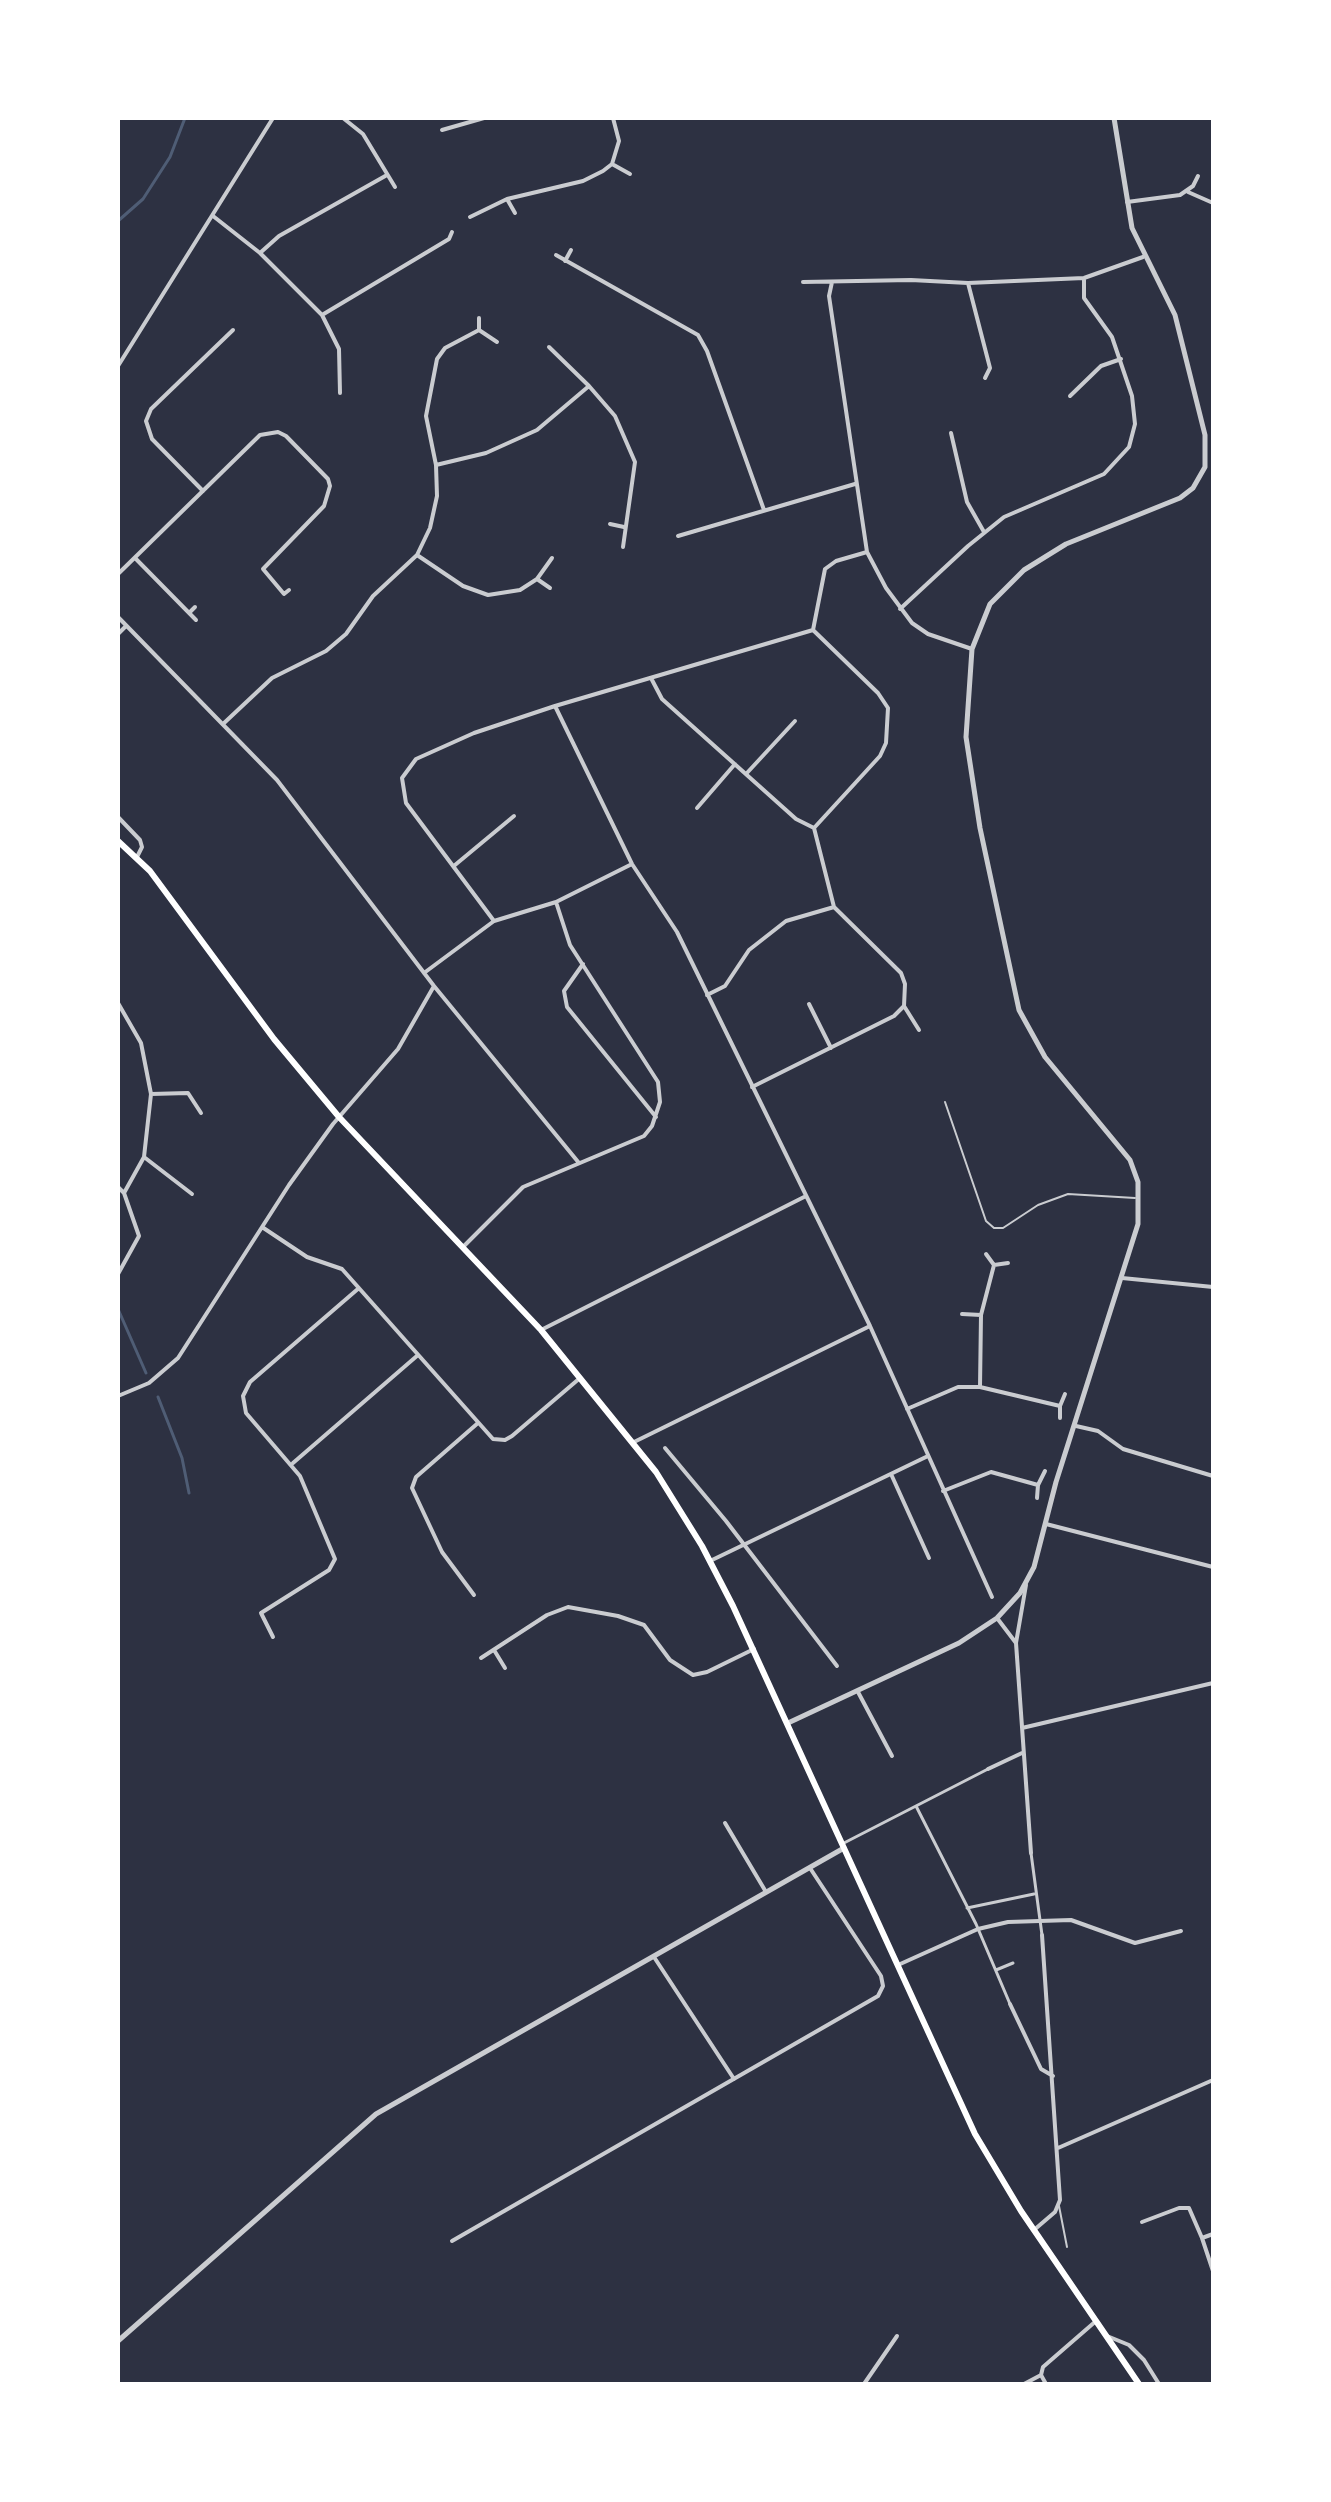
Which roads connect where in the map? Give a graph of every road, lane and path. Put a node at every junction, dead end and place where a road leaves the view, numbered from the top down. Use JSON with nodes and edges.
{"nodes":[{"id":1,"x":273,"y":118,"type":"edge"},
{"id":2,"x":343,"y":118,"type":"edge"},
{"id":3,"x":484,"y":118,"type":"edge"},
{"id":4,"x":613,"y":118,"type":"edge"},
{"id":5,"x":1114,"y":118,"type":"edge"},
{"id":6,"x":468,"y":120,"type":"edge"},
{"id":7,"x":442,"y":130,"type":"dead end"},
{"id":8,"x":612,"y":164,"type":"junction"},
{"id":9,"x":630,"y":174,"type":"dead end"},
{"id":10,"x":387,"y":175,"type":"junction"},
{"id":11,"x":1198,"y":176,"type":"dead end"},
{"id":12,"x":395,"y":187,"type":"dead end"},
{"id":13,"x":1188,"y":192,"type":"junction"},
{"id":14,"x":507,"y":199,"type":"junction"},
{"id":15,"x":1127,"y":202,"type":"junction"},
{"id":16,"x":1213,"y":203,"type":"edge"},
{"id":17,"x":515,"y":213,"type":"dead end"},
{"id":18,"x":213,"y":216,"type":"junction"},
{"id":19,"x":470,"y":217,"type":"dead end"},
{"id":20,"x":452,"y":232,"type":"dead end"},
{"id":21,"x":571,"y":250,"type":"dead end"},
{"id":22,"x":260,"y":253,"type":"junction"},
{"id":23,"x":556,"y":255,"type":"dead end"},
{"id":24,"x":1143,"y":257,"type":"junction"},
{"id":25,"x":565,"y":261,"type":"junction"},
{"id":26,"x":1084,"y":278,"type":"junction"},
{"id":27,"x":803,"y":282,"type":"dead end"},
{"id":28,"x":832,"y":282,"type":"junction"},
{"id":29,"x":968,"y":283,"type":"junction"},
{"id":30,"x":322,"y":315,"type":"junction"},
{"id":31,"x":479,"y":318,"type":"dead end"},
{"id":32,"x":233,"y":330,"type":"dead end"},
{"id":33,"x":479,"y":330,"type":"junction"},
{"id":34,"x":497,"y":342,"type":"dead end"},
{"id":35,"x":549,"y":347,"type":"dead end"},
{"id":36,"x":1121,"y":359,"type":"junction"},
{"id":37,"x":118,"y":366,"type":"edge"},
{"id":38,"x":985,"y":378,"type":"dead end"},
{"id":39,"x":589,"y":386,"type":"junction"},
{"id":40,"x":340,"y":393,"type":"dead end"},
{"id":41,"x":1070,"y":396,"type":"dead end"},
{"id":42,"x":951,"y":433,"type":"dead end"},
{"id":43,"x":436,"y":465,"type":"junction"},
{"id":44,"x":855,"y":484,"type":"junction"},
{"id":45,"x":203,"y":491,"type":"junction"},
{"id":46,"x":764,"y":510,"type":"junction"},
{"id":47,"x":610,"y":524,"type":"dead end"},
{"id":48,"x":624,"y":527,"type":"junction"},
{"id":49,"x":984,"y":532,"type":"junction"},
{"id":50,"x":678,"y":536,"type":"dead end"},
{"id":51,"x":623,"y":547,"type":"dead end"},
{"id":52,"x":867,"y":552,"type":"junction"},
{"id":53,"x":417,"y":555,"type":"junction"},
{"id":54,"x":135,"y":558,"type":"junction"},
{"id":55,"x":552,"y":558,"type":"dead end"},
{"id":56,"x":118,"y":574,"type":"edge"},
{"id":57,"x":537,"y":579,"type":"junction"},
{"id":58,"x":550,"y":588,"type":"dead end"},
{"id":59,"x":289,"y":590,"type":"dead end"},
{"id":60,"x":195,"y":607,"type":"dead end"},
{"id":61,"x":900,"y":609,"type":"junction"},
{"id":62,"x":189,"y":613,"type":"junction"},
{"id":63,"x":118,"y":617,"type":"edge"},
{"id":64,"x":196,"y":620,"type":"dead end"},
{"id":65,"x":126,"y":626,"type":"junction"},
{"id":66,"x":813,"y":630,"type":"junction"},
{"id":67,"x":118,"y":634,"type":"edge"},
{"id":68,"x":972,"y":649,"type":"junction"},
{"id":69,"x":651,"y":678,"type":"junction"},
{"id":70,"x":555,"y":706,"type":"junction"},
{"id":71,"x":795,"y":721,"type":"dead end"},
{"id":72,"x":223,"y":724,"type":"junction"},
{"id":73,"x":735,"y":764,"type":"junction"},
{"id":74,"x":746,"y":774,"type":"junction"},
{"id":75,"x":697,"y":808,"type":"dead end"},
{"id":76,"x":514,"y":816,"type":"dead end"},
{"id":77,"x":118,"y":817,"type":"edge"},
{"id":78,"x":814,"y":828,"type":"junction"},
{"id":79,"x":118,"y":841,"type":"edge"},
{"id":80,"x":137,"y":857,"type":"junction"},
{"id":81,"x":632,"y":864,"type":"junction"},
{"id":82,"x":455,"y":865,"type":"junction"},
{"id":83,"x":556,"y":902,"type":"junction"},
{"id":84,"x":834,"y":907,"type":"junction"},
{"id":85,"x":494,"y":921,"type":"junction"},
{"id":86,"x":583,"y":964,"type":"junction"},
{"id":87,"x":424,"y":973,"type":"junction"},
{"id":88,"x":434,"y":986,"type":"junction"},
{"id":89,"x":707,"y":995,"type":"junction"},
{"id":90,"x":118,"y":1003,"type":"edge"},
{"id":91,"x":809,"y":1004,"type":"dead end"},
{"id":92,"x":904,"y":1006,"type":"junction"},
{"id":93,"x":919,"y":1030,"type":"dead end"},
{"id":94,"x":831,"y":1048,"type":"junction"},
{"id":95,"x":752,"y":1087,"type":"junction"},
{"id":96,"x":151,"y":1094,"type":"junction"},
{"id":97,"x":945,"y":1102,"type":"dead end"},
{"id":98,"x":201,"y":1113,"type":"dead end"},
{"id":99,"x":339,"y":1117,"type":"junction"},
{"id":100,"x":656,"y":1117,"type":"junction"},
{"id":101,"x":144,"y":1157,"type":"junction"},
{"id":102,"x":579,"y":1163,"type":"junction"},
{"id":103,"x":118,"y":1187,"type":"edge"},
{"id":104,"x":124,"y":1193,"type":"junction"},
{"id":105,"x":192,"y":1194,"type":"dead end"},
{"id":106,"x":806,"y":1196,"type":"junction"},
{"id":107,"x":1139,"y":1199,"type":"junction"},
{"id":108,"x":262,"y":1227,"type":"junction"},
{"id":109,"x":464,"y":1247,"type":"junction"},
{"id":110,"x":986,"y":1254,"type":"dead end"},
{"id":111,"x":1008,"y":1263,"type":"dead end"},
{"id":112,"x":994,"y":1265,"type":"junction"},
{"id":113,"x":118,"y":1273,"type":"edge"},
{"id":114,"x":1122,"y":1278,"type":"junction"},
{"id":115,"x":1213,"y":1287,"type":"edge"},
{"id":116,"x":359,"y":1288,"type":"junction"},
{"id":117,"x":962,"y":1314,"type":"dead end"},
{"id":118,"x":981,"y":1315,"type":"junction"},
{"id":119,"x":870,"y":1326,"type":"junction"},
{"id":120,"x":541,"y":1330,"type":"junction"},
{"id":121,"x":418,"y":1355,"type":"junction"},
{"id":122,"x":582,"y":1377,"type":"junction"},
{"id":123,"x":980,"y":1387,"type":"junction"},
{"id":124,"x":1065,"y":1394,"type":"dead end"},
{"id":125,"x":118,"y":1396,"type":"edge"},
{"id":126,"x":1060,"y":1406,"type":"junction"},
{"id":127,"x":907,"y":1409,"type":"junction"},
{"id":128,"x":1060,"y":1418,"type":"dead end"},
{"id":129,"x":478,"y":1423,"type":"junction"},
{"id":130,"x":1076,"y":1426,"type":"junction"},
{"id":131,"x":634,"y":1442,"type":"junction"},
{"id":132,"x":665,"y":1448,"type":"dead end"},
{"id":133,"x":928,"y":1456,"type":"junction"},
{"id":134,"x":293,"y":1463,"type":"junction"},
{"id":135,"x":1045,"y":1471,"type":"dead end"},
{"id":136,"x":891,"y":1474,"type":"junction"},
{"id":137,"x":1213,"y":1476,"type":"edge"},
{"id":138,"x":1038,"y":1485,"type":"junction"},
{"id":139,"x":943,"y":1491,"type":"junction"},
{"id":140,"x":1037,"y":1498,"type":"dead end"},
{"id":141,"x":1046,"y":1524,"type":"junction"},
{"id":142,"x":744,"y":1544,"type":"junction"},
{"id":143,"x":929,"y":1558,"type":"dead end"},
{"id":144,"x":710,"y":1561,"type":"junction"},
{"id":145,"x":1213,"y":1567,"type":"edge"},
{"id":146,"x":1026,"y":1582,"type":"junction"},
{"id":147,"x":474,"y":1595,"type":"dead end"},
{"id":148,"x":992,"y":1597,"type":"dead end"},
{"id":149,"x":997,"y":1618,"type":"junction"},
{"id":150,"x":273,"y":1637,"type":"dead end"},
{"id":151,"x":1016,"y":1643,"type":"junction"},
{"id":152,"x":754,"y":1649,"type":"junction"},
{"id":153,"x":494,"y":1650,"type":"junction"},
{"id":154,"x":481,"y":1658,"type":"dead end"},
{"id":155,"x":837,"y":1666,"type":"dead end"},
{"id":156,"x":505,"y":1668,"type":"dead end"},
{"id":157,"x":1213,"y":1683,"type":"edge"},
{"id":158,"x":858,"y":1692,"type":"junction"},
{"id":159,"x":788,"y":1723,"type":"junction"},
{"id":160,"x":1022,"y":1728,"type":"junction"},
{"id":161,"x":1022,"y":1753,"type":"junction"},
{"id":162,"x":892,"y":1756,"type":"dead end"},
{"id":163,"x":988,"y":1769,"type":"joint"},
{"id":164,"x":916,"y":1806,"type":"junction"},
{"id":165,"x":725,"y":1823,"type":"dead end"},
{"id":166,"x":843,"y":1846,"type":"junction"},
{"id":167,"x":1031,"y":1853,"type":"joint"},
{"id":168,"x":809,"y":1866,"type":"junction"},
{"id":169,"x":766,"y":1892,"type":"junction"},
{"id":170,"x":1036,"y":1894,"type":"junction"},
{"id":171,"x":967,"y":1908,"type":"junction"},
{"id":172,"x":1039,"y":1919,"type":"junction"},
{"id":173,"x":978,"y":1929,"type":"junction"},
{"id":174,"x":1181,"y":1931,"type":"dead end"},
{"id":175,"x":1042,"y":1935,"type":"joint"},
{"id":176,"x":654,"y":1957,"type":"junction"},
{"id":177,"x":1013,"y":1963,"type":"dead end"},
{"id":178,"x":897,"y":1965,"type":"junction"},
{"id":179,"x":996,"y":1970,"type":"junction"},
{"id":180,"x":1010,"y":2004,"type":"joint"},
{"id":181,"x":1053,"y":2076,"type":"junction"},
{"id":182,"x":734,"y":2079,"type":"junction"},
{"id":183,"x":1213,"y":2080,"type":"edge"},
{"id":184,"x":1058,"y":2148,"type":"junction"},
{"id":185,"x":1059,"y":2206,"type":"junction"},
{"id":186,"x":1142,"y":2222,"type":"dead end"},
{"id":187,"x":1034,"y":2230,"type":"junction"},
{"id":188,"x":1213,"y":2234,"type":"edge"},
{"id":189,"x":1202,"y":2238,"type":"junction"},
{"id":190,"x":452,"y":2241,"type":"dead end"},
{"id":191,"x":1067,"y":2247,"type":"dead end"},
{"id":192,"x":1213,"y":2271,"type":"edge"},
{"id":193,"x":1096,"y":2320,"type":"junction"},
{"id":194,"x":897,"y":2336,"type":"dead end"},
{"id":195,"x":1107,"y":2336,"type":"junction"},
{"id":196,"x":118,"y":2341,"type":"edge"},
{"id":197,"x":1041,"y":2375,"type":"junction"},
{"id":198,"x":864,"y":2384,"type":"edge"},
{"id":199,"x":1024,"y":2384,"type":"edge"},
{"id":200,"x":1046,"y":2384,"type":"edge"},
{"id":201,"x":1139,"y":2384,"type":"edge"},
{"id":202,"x":1159,"y":2384,"type":"edge"}],
"edges":[{"from":1,"to":18,"type":"street"},
{"from":2,"to":10,"type":"street"},
{"from":3,"to":6,"type":"street"},
{"from":4,"to":8,"type":"street"},
{"from":5,"to":15,"type":"street"},
{"from":6,"to":7,"type":"street"},
{"from":8,"to":9,"type":"street"},
{"from":8,"to":14,"type":"street"},
{"from":10,"to":12,"type":"street"},
{"from":10,"to":22,"type":"street"},
{"from":11,"to":13,"type":"street"},
{"from":13,"to":15,"type":"street"},
{"from":13,"to":16,"type":"street"},
{"from":14,"to":17,"type":"street"},
{"from":14,"to":19,"type":"street"},
{"from":15,"to":24,"type":"street"},
{"from":18,"to":22,"type":"street"},
{"from":18,"to":37,"type":"street"},
{"from":20,"to":30,"type":"street"},
{"from":21,"to":25,"type":"street"},
{"from":22,"to":30,"type":"street"},
{"from":23,"to":25,"type":"street"},
{"from":24,"to":26,"type":"street"},
{"from":24,"to":68,"type":"street"},
{"from":25,"to":46,"type":"street"},
{"from":26,"to":29,"type":"street"},
{"from":26,"to":36,"type":"street"},
{"from":27,"to":28,"type":"street"},
{"from":28,"to":29,"type":"street"},
{"from":28,"to":44,"type":"street"},
{"from":29,"to":38,"type":"street"},
{"from":30,"to":40,"type":"street"},
{"from":31,"to":33,"type":"street"},
{"from":32,"to":45,"type":"street"},
{"from":33,"to":34,"type":"street"},
{"from":33,"to":43,"type":"street"},
{"from":35,"to":39,"type":"street"},
{"from":36,"to":41,"type":"street"},
{"from":36,"to":49,"type":"street"},
{"from":39,"to":43,"type":"street"},
{"from":39,"to":48,"type":"street"},
{"from":42,"to":49,"type":"street"},
{"from":43,"to":53,"type":"street"},
{"from":44,"to":46,"type":"street"},
{"from":44,"to":52,"type":"street"},
{"from":45,"to":54,"type":"street"},
{"from":45,"to":59,"type":"street"},
{"from":46,"to":50,"type":"street"},
{"from":47,"to":48,"type":"street"},
{"from":48,"to":51,"type":"street"},
{"from":49,"to":61,"type":"street"},
{"from":52,"to":61,"type":"street"},
{"from":52,"to":66,"type":"street"},
{"from":53,"to":57,"type":"street"},
{"from":53,"to":72,"type":"street"},
{"from":54,"to":56,"type":"street"},
{"from":54,"to":62,"type":"street"},
{"from":55,"to":57,"type":"street"},
{"from":57,"to":58,"type":"street"},
{"from":60,"to":62,"type":"street"},
{"from":61,"to":68,"type":"street"},
{"from":62,"to":64,"type":"street"},
{"from":63,"to":65,"type":"street"},
{"from":65,"to":67,"type":"street"},
{"from":65,"to":72,"type":"street"},
{"from":66,"to":69,"type":"street"},
{"from":66,"to":78,"type":"street"},
{"from":68,"to":107,"type":"street"},
{"from":69,"to":70,"type":"street"},
{"from":69,"to":73,"type":"street"},
{"from":70,"to":81,"type":"street"},
{"from":70,"to":82,"type":"street"},
{"from":71,"to":74,"type":"street"},
{"from":72,"to":87,"type":"street"},
{"from":73,"to":74,"type":"street"},
{"from":73,"to":75,"type":"street"},
{"from":74,"to":78,"type":"street"},
{"from":76,"to":82,"type":"street"},
{"from":77,"to":80,"type":"street"},
{"from":78,"to":84,"type":"street"},
{"from":79,"to":80,"type":"main road"},
{"from":80,"to":99,"type":"main road"},
{"from":81,"to":83,"type":"street"},
{"from":81,"to":89,"type":"street"},
{"from":82,"to":85,"type":"street"},
{"from":83,"to":85,"type":"street"},
{"from":83,"to":86,"type":"street"},
{"from":84,"to":89,"type":"street"},
{"from":84,"to":92,"type":"street"},
{"from":85,"to":87,"type":"street"},
{"from":86,"to":100,"type":"street"},
{"from":86,"to":100,"type":"street"},
{"from":87,"to":88,"type":"street"},
{"from":88,"to":99,"type":"street"},
{"from":88,"to":102,"type":"street"},
{"from":89,"to":95,"type":"street"},
{"from":90,"to":96,"type":"street"},
{"from":91,"to":94,"type":"street"},
{"from":92,"to":93,"type":"street"},
{"from":92,"to":94,"type":"street"},
{"from":94,"to":95,"type":"street"},
{"from":95,"to":106,"type":"street"},
{"from":96,"to":98,"type":"street"},
{"from":96,"to":101,"type":"street"},
{"from":97,"to":107,"type":"lane"},
{"from":99,"to":108,"type":"street"},
{"from":99,"to":109,"type":"main road"},
{"from":100,"to":102,"type":"street"},
{"from":101,"to":104,"type":"street"},
{"from":101,"to":105,"type":"street"},
{"from":102,"to":109,"type":"street"},
{"from":103,"to":104,"type":"street"},
{"from":104,"to":113,"type":"street"},
{"from":106,"to":119,"type":"street"},
{"from":106,"to":120,"type":"street"},
{"from":107,"to":114,"type":"street"},
{"from":108,"to":116,"type":"street"},
{"from":108,"to":125,"type":"street"},
{"from":109,"to":120,"type":"main road"},
{"from":110,"to":112,"type":"street"},
{"from":111,"to":112,"type":"street"},
{"from":112,"to":118,"type":"street"},
{"from":114,"to":115,"type":"street"},
{"from":114,"to":130,"type":"street"},
{"from":116,"to":121,"type":"street"},
{"from":116,"to":134,"type":"street"},
{"from":117,"to":118,"type":"street"},
{"from":118,"to":123,"type":"street"},
{"from":119,"to":127,"type":"street"},
{"from":119,"to":131,"type":"street"},
{"from":120,"to":122,"type":"main road"},
{"from":121,"to":129,"type":"street"},
{"from":121,"to":134,"type":"street"},
{"from":122,"to":129,"type":"street"},
{"from":122,"to":131,"type":"main road"},
{"from":123,"to":126,"type":"street"},
{"from":123,"to":127,"type":"street"},
{"from":124,"to":126,"type":"street"},
{"from":126,"to":128,"type":"street"},
{"from":127,"to":133,"type":"street"},
{"from":129,"to":147,"type":"street"},
{"from":130,"to":137,"type":"street"},
{"from":130,"to":141,"type":"street"},
{"from":131,"to":144,"type":"main road"},
{"from":132,"to":142,"type":"street"},
{"from":133,"to":136,"type":"street"},
{"from":133,"to":139,"type":"street"},
{"from":134,"to":150,"type":"street"},
{"from":135,"to":138,"type":"street"},
{"from":136,"to":142,"type":"street"},
{"from":136,"to":143,"type":"street"},
{"from":138,"to":139,"type":"street"},
{"from":138,"to":140,"type":"street"},
{"from":139,"to":148,"type":"street"},
{"from":141,"to":145,"type":"street"},
{"from":141,"to":146,"type":"street"},
{"from":142,"to":144,"type":"street"},
{"from":142,"to":155,"type":"street"},
{"from":144,"to":152,"type":"main road"},
{"from":146,"to":149,"type":"street"},
{"from":146,"to":151,"type":"street"},
{"from":149,"to":151,"type":"street"},
{"from":149,"to":158,"type":"street"},
{"from":151,"to":160,"type":"street"},
{"from":152,"to":153,"type":"street"},
{"from":152,"to":159,"type":"main road"},
{"from":153,"to":154,"type":"street"},
{"from":153,"to":156,"type":"street"},
{"from":157,"to":160,"type":"street"},
{"from":158,"to":159,"type":"street"},
{"from":158,"to":162,"type":"street"},
{"from":159,"to":166,"type":"main road"},
{"from":160,"to":161,"type":"street"},
{"from":161,"to":163,"type":"street"},
{"from":161,"to":167,"type":"street"},
{"from":163,"to":164,"type":"street"},
{"from":164,"to":166,"type":"street"},
{"from":164,"to":171,"type":"street"},
{"from":165,"to":169,"type":"street"},
{"from":166,"to":168,"type":"street"},
{"from":166,"to":178,"type":"main road"},
{"from":167,"to":170,"type":"street"},
{"from":168,"to":169,"type":"street"},
{"from":168,"to":182,"type":"street"},
{"from":169,"to":176,"type":"street"},
{"from":170,"to":171,"type":"street"},
{"from":170,"to":172,"type":"street"},
{"from":171,"to":173,"type":"street"},
{"from":172,"to":173,"type":"street"},
{"from":172,"to":174,"type":"street"},
{"from":172,"to":175,"type":"street"},
{"from":173,"to":178,"type":"street"},
{"from":173,"to":179,"type":"street"},
{"from":175,"to":181,"type":"street"},
{"from":176,"to":182,"type":"street"},
{"from":176,"to":196,"type":"street"},
{"from":177,"to":179,"type":"street"},
{"from":178,"to":187,"type":"main road"},
{"from":179,"to":180,"type":"street"},
{"from":180,"to":181,"type":"street"},
{"from":181,"to":184,"type":"street"},
{"from":182,"to":190,"type":"street"},
{"from":183,"to":184,"type":"street"},
{"from":184,"to":185,"type":"street"},
{"from":185,"to":187,"type":"street"},
{"from":185,"to":191,"type":"lane"},
{"from":186,"to":189,"type":"street"},
{"from":187,"to":193,"type":"main road"},
{"from":188,"to":189,"type":"street"},
{"from":189,"to":192,"type":"street"},
{"from":193,"to":195,"type":"main road"},
{"from":193,"to":197,"type":"street"},
{"from":194,"to":198,"type":"street"},
{"from":195,"to":201,"type":"main road"},
{"from":195,"to":202,"type":"street"},
{"from":197,"to":199,"type":"street"},
{"from":197,"to":200,"type":"street"}]}
